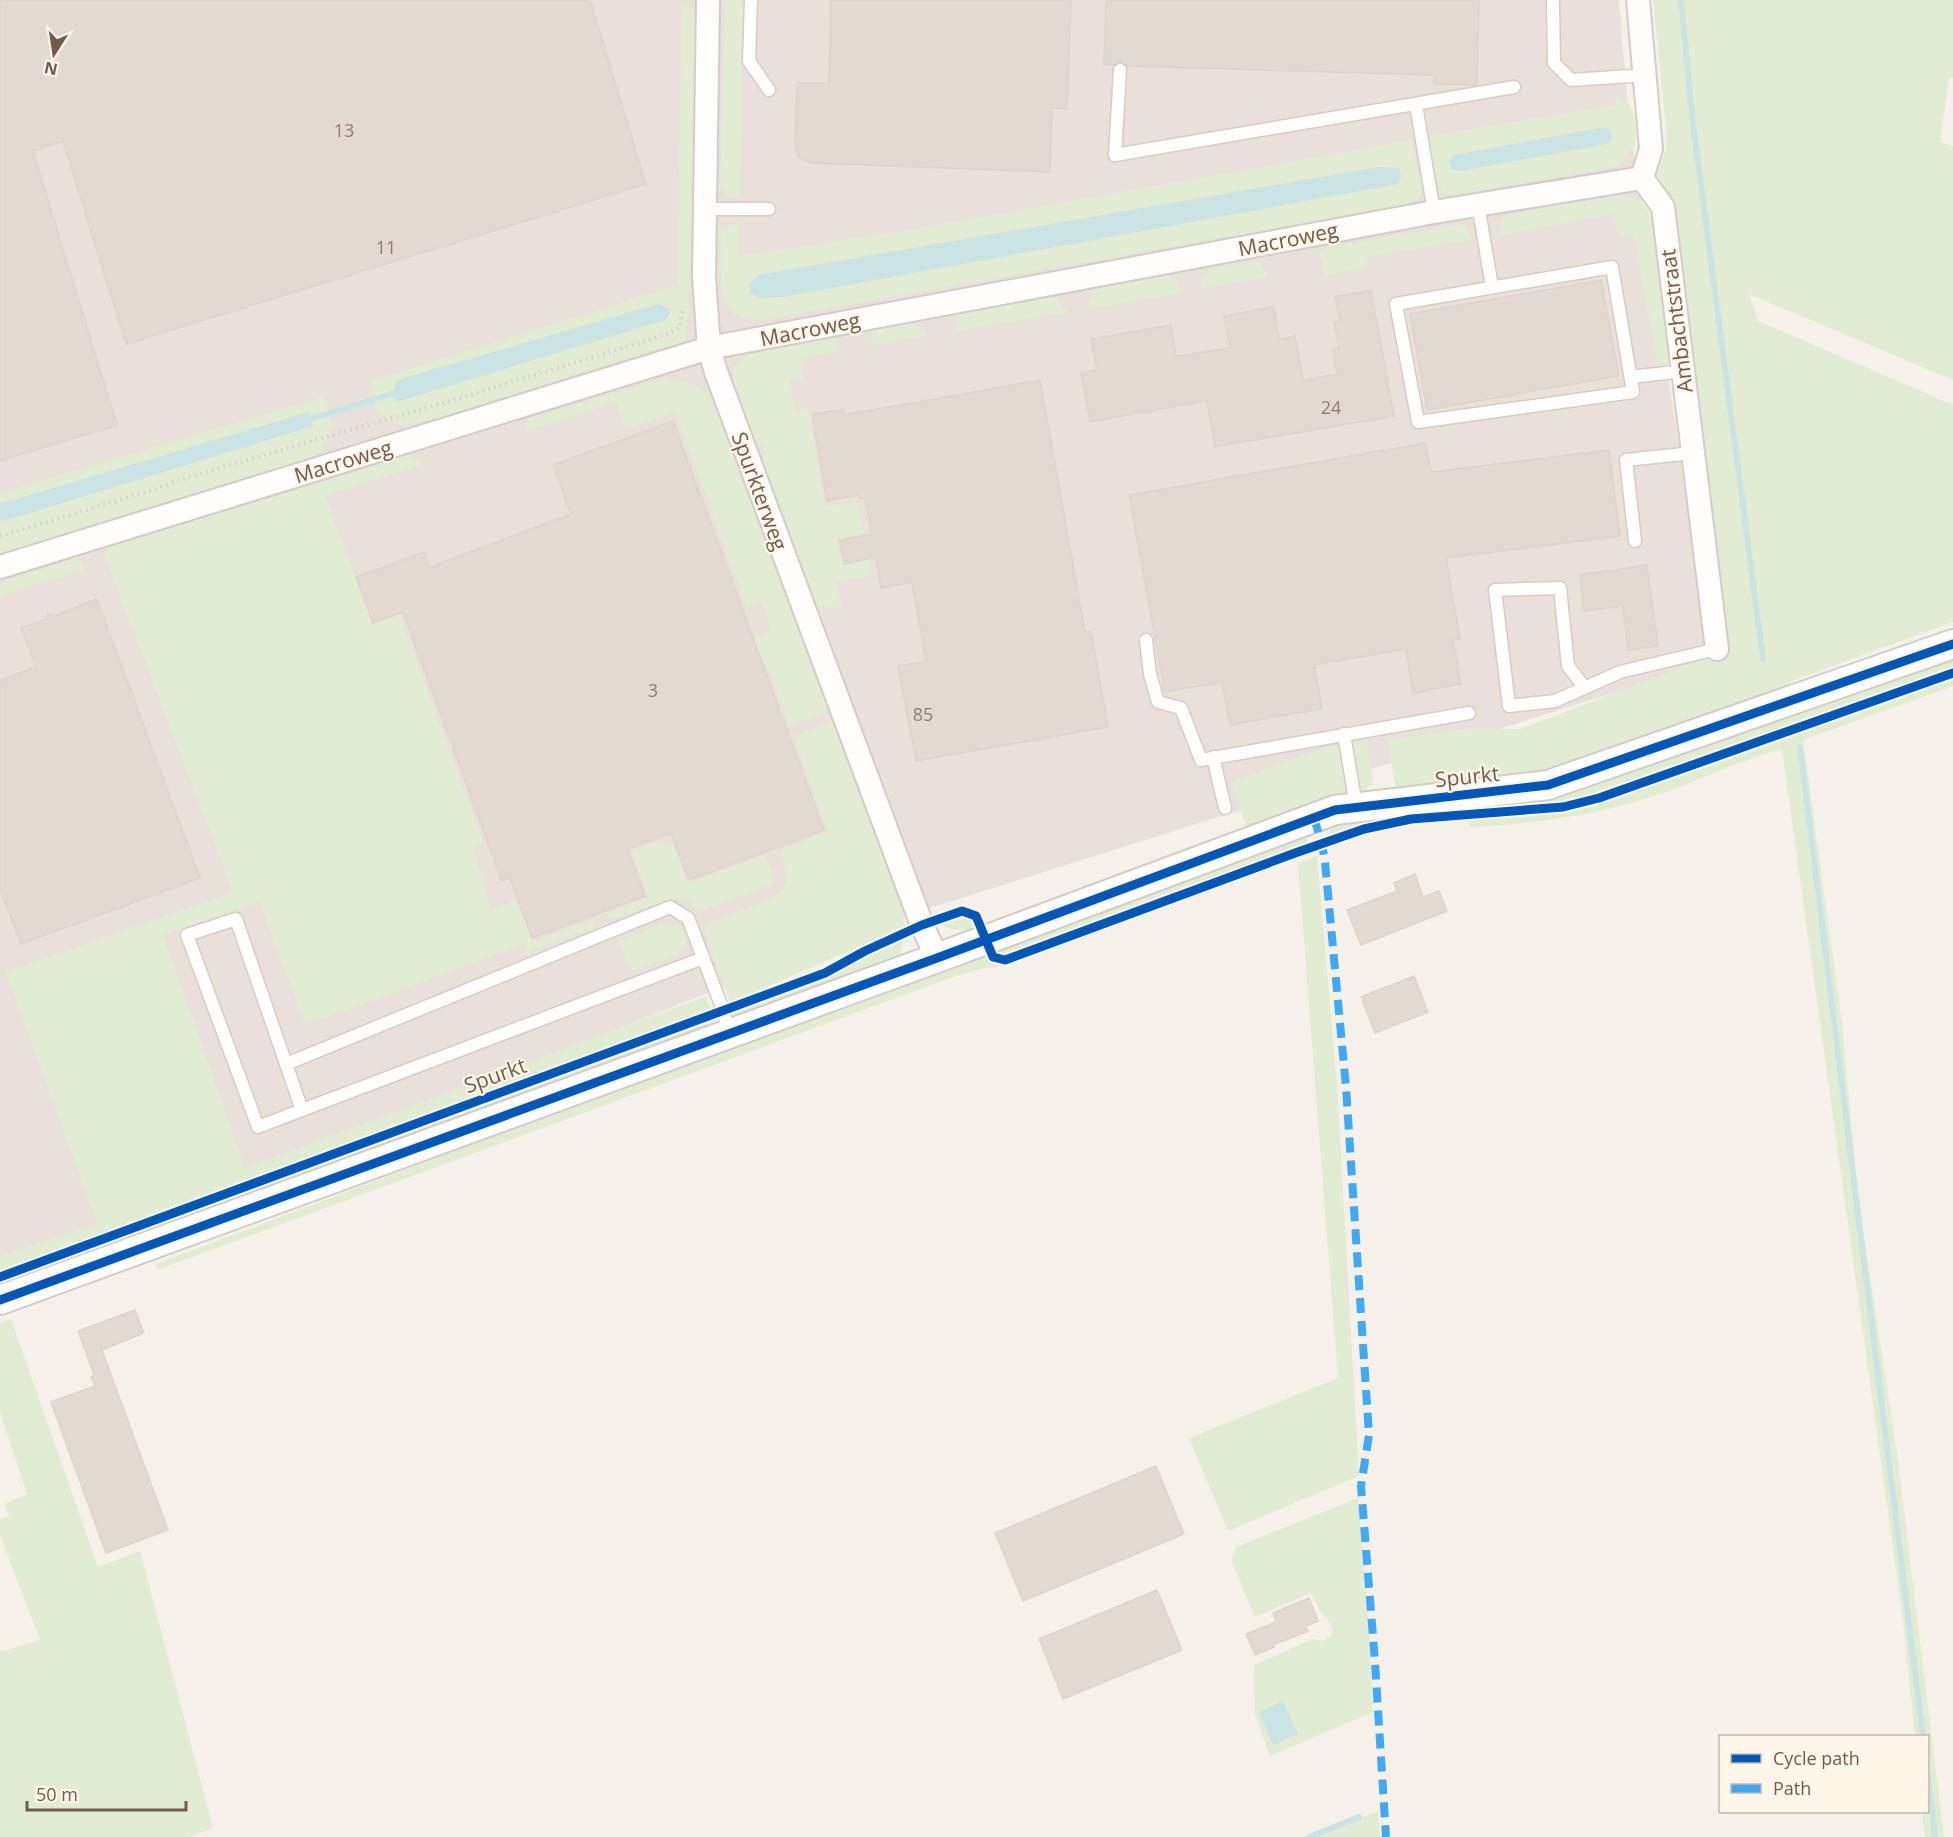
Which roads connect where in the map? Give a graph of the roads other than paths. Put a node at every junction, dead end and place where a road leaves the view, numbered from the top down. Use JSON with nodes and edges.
{"nodes":[{"id":1,"x":708,"y":0,"type":"edge"},
{"id":2,"x":751,"y":0,"type":"edge"},
{"id":3,"x":1553,"y":0,"type":"edge"},
{"id":4,"x":1638,"y":0,"type":"edge"},
{"id":5,"x":1120,"y":70,"type":"dead end"},
{"id":6,"x":1646,"y":75,"type":"junction"},
{"id":7,"x":1514,"y":87,"type":"dead end"},
{"id":8,"x":769,"y":90,"type":"dead end"},
{"id":9,"x":1416,"y":105,"type":"junction"},
{"id":10,"x":1642,"y":178,"type":"junction"},
{"id":11,"x":1478,"y":204,"type":"junction"},
{"id":12,"x":705,"y":209,"type":"junction"},
{"id":13,"x":769,"y":209,"type":"dead end"},
{"id":14,"x":1434,"y":212,"type":"junction"},
{"id":15,"x":1492,"y":287,"type":"junction"},
{"id":16,"x":709,"y":348,"type":"junction"},
{"id":17,"x":1683,"y":371,"type":"junction"},
{"id":18,"x":1631,"y":377,"type":"junction"},
{"id":19,"x":1693,"y":453,"type":"junction"},
{"id":20,"x":1635,"y":541,"type":"dead end"},
{"id":21,"x":0,"y":567,"type":"edge"},
{"id":22,"x":1146,"y":640,"type":"dead end"},
{"id":23,"x":1953,"y":644,"type":"edge"},
{"id":24,"x":1717,"y":649,"type":"joint"},
{"id":25,"x":1585,"y":688,"type":"junction"},
{"id":26,"x":1469,"y":713,"type":"dead end"},
{"id":27,"x":1344,"y":735,"type":"junction"},
{"id":28,"x":1214,"y":757,"type":"junction"},
{"id":29,"x":1356,"y":806,"type":"junction"},
{"id":30,"x":1225,"y":808,"type":"dead end"},
{"id":31,"x":703,"y":957,"type":"junction"},
{"id":32,"x":937,"y":958,"type":"junction"},
{"id":33,"x":729,"y":1033,"type":"junction"},
{"id":34,"x":286,"y":1064,"type":"junction"},
{"id":35,"x":302,"y":1110,"type":"junction"},
{"id":36,"x":0,"y":1299,"type":"edge"}],
"edges":[{"from":1,"to":12,"type":"street","name":"Spurkterweg"},
{"from":2,"to":8,"type":"lane"},
{"from":3,"to":6,"type":"lane"},
{"from":4,"to":6,"type":"street"},
{"from":5,"to":9,"type":"lane"},
{"from":6,"to":10,"type":"street"},
{"from":7,"to":9,"type":"lane"},
{"from":9,"to":14,"type":"lane"},
{"from":10,"to":11,"type":"street","name":"Macroweg"},
{"from":10,"to":17,"type":"street","name":"Ambachtstraat"},
{"from":11,"to":14,"type":"street","name":"Macroweg"},
{"from":11,"to":15,"type":"lane"},
{"from":12,"to":13,"type":"lane"},
{"from":12,"to":16,"type":"street","name":"Spurkterweg"},
{"from":14,"to":16,"type":"street","name":"Macroweg"},
{"from":15,"to":18,"type":"lane"},
{"from":15,"to":18,"type":"lane"},
{"from":16,"to":21,"type":"street","name":"Macroweg"},
{"from":16,"to":32,"type":"street","name":"Spurkterweg"},
{"from":17,"to":18,"type":"lane"},
{"from":17,"to":19,"type":"street","name":"Ambachtstraat"},
{"from":19,"to":20,"type":"lane"},
{"from":19,"to":24,"type":"street","name":"Ambachtstraat"},
{"from":22,"to":28,"type":"lane"},
{"from":23,"to":29,"type":"street","name":"Spurkt"},
{"from":24,"to":25,"type":"lane"},
{"from":25,"to":25,"type":"lane"},
{"from":26,"to":27,"type":"lane"},
{"from":27,"to":28,"type":"lane"},
{"from":27,"to":29,"type":"lane"},
{"from":28,"to":30,"type":"lane"},
{"from":29,"to":32,"type":"street","name":"Spurkt"},
{"from":31,"to":33,"type":"lane"},
{"from":31,"to":34,"type":"lane"},
{"from":31,"to":35,"type":"lane"},
{"from":32,"to":33,"type":"street","name":"Spurkt"},
{"from":33,"to":36,"type":"street","name":"Spurkt"},
{"from":34,"to":35,"type":"lane"},
{"from":34,"to":35,"type":"lane"}]}
